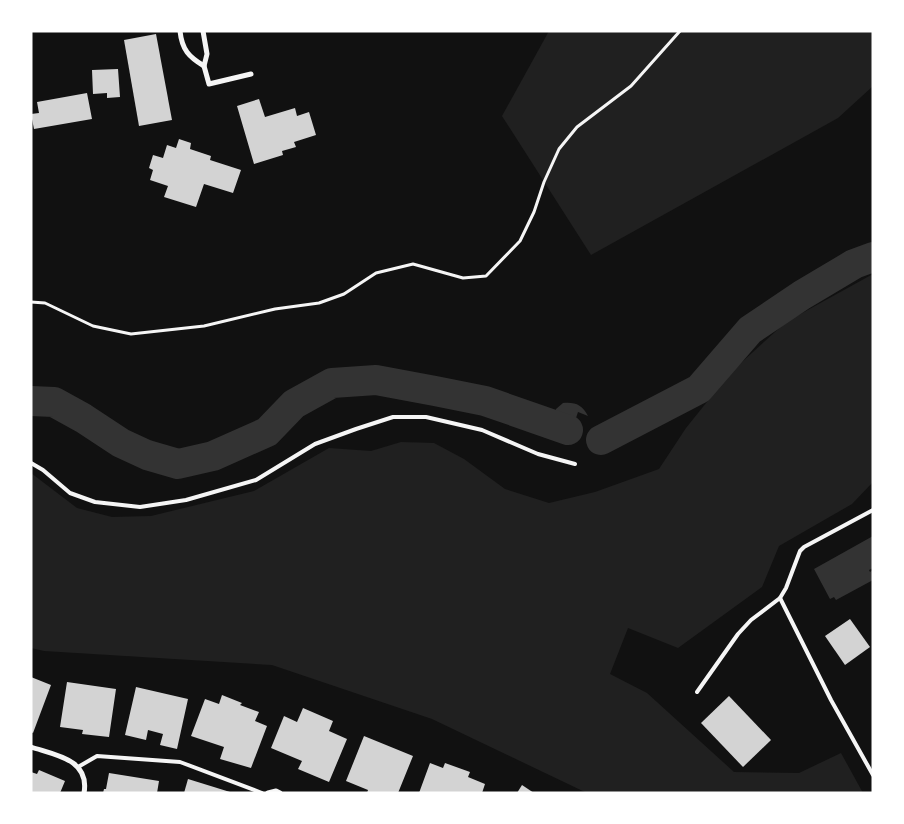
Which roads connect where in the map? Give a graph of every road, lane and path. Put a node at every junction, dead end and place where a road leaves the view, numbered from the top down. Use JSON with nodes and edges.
{"nodes":[{"id":1,"x":180,"y":31,"type":"edge"},
{"id":2,"x":202,"y":31,"type":"edge"},
{"id":3,"x":680,"y":31,"type":"edge"},
{"id":4,"x":204,"y":66,"type":"junction"},
{"id":5,"x":251,"y":74,"type":"dead end"},
{"id":6,"x":31,"y":302,"type":"edge"},
{"id":7,"x":31,"y":463,"type":"edge"},
{"id":8,"x":575,"y":464,"type":"dead end"},
{"id":9,"x":873,"y":510,"type":"edge"},
{"id":10,"x":780,"y":598,"type":"junction"},
{"id":11,"x":697,"y":692,"type":"dead end"},
{"id":12,"x":31,"y":747,"type":"edge"},
{"id":13,"x":78,"y":767,"type":"junction"},
{"id":14,"x":873,"y":776,"type":"edge"},
{"id":15,"x":84,"y":793,"type":"edge"},
{"id":16,"x":262,"y":793,"type":"edge"},
{"id":17,"x":268,"y":793,"type":"edge"},
{"id":18,"x":280,"y":793,"type":"edge"}],
"edges":[{"from":1,"to":4,"type":"street"},
{"from":2,"to":4,"type":"street"},
{"from":3,"to":6,"type":"path"},
{"from":4,"to":5,"type":"street"},
{"from":7,"to":8,"type":"lane"},
{"from":9,"to":10,"type":"lane"},
{"from":10,"to":11,"type":"lane"},
{"from":10,"to":14,"type":"lane"},
{"from":12,"to":13,"type":"street"},
{"from":13,"to":15,"type":"street"},
{"from":13,"to":16,"type":"lane"},
{"from":17,"to":18,"type":"street"}]}
